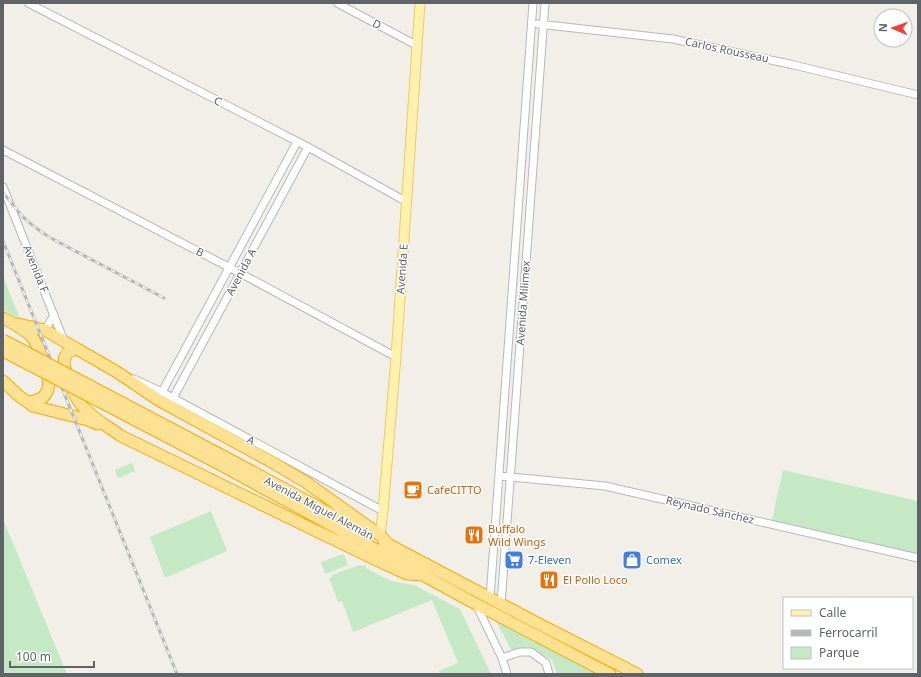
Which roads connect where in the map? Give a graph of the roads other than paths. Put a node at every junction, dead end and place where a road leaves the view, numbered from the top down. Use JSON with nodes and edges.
{"nodes":[{"id":1,"x":28,"y":3,"type":"edge"},
{"id":2,"x":337,"y":3,"type":"edge"},
{"id":3,"x":420,"y":3,"type":"edge"},
{"id":4,"x":534,"y":3,"type":"edge"},
{"id":5,"x":544,"y":3,"type":"edge"},
{"id":6,"x":532,"y":24,"type":"junction"},
{"id":7,"x":543,"y":24,"type":"junction"},
{"id":8,"x":416,"y":45,"type":"junction"},
{"id":9,"x":918,"y":95,"type":"edge"},
{"id":10,"x":297,"y":142,"type":"junction"},
{"id":11,"x":308,"y":147,"type":"junction"},
{"id":12,"x":3,"y":150,"type":"edge"},
{"id":13,"x":3,"y":186,"type":"edge"},
{"id":14,"x":267,"y":197,"type":"junction"},
{"id":15,"x":407,"y":202,"type":"junction"},
{"id":16,"x":278,"y":203,"type":"junction"},
{"id":17,"x":229,"y":267,"type":"junction"},
{"id":18,"x":240,"y":273,"type":"junction"},
{"id":19,"x":54,"y":314,"type":"junction"},
{"id":20,"x":3,"y":318,"type":"edge"},
{"id":21,"x":14,"y":324,"type":"junction"},
{"id":22,"x":45,"y":330,"type":"junction"},
{"id":23,"x":3,"y":340,"type":"edge"},
{"id":24,"x":64,"y":340,"type":"junction"},
{"id":25,"x":3,"y":351,"type":"edge"},
{"id":26,"x":73,"y":351,"type":"junction"},
{"id":27,"x":396,"y":357,"type":"junction"},
{"id":28,"x":117,"y":372,"type":"junction"},
{"id":29,"x":3,"y":381,"type":"edge"},
{"id":30,"x":162,"y":392,"type":"junction"},
{"id":31,"x":173,"y":398,"type":"junction"},
{"id":32,"x":28,"y":402,"type":"junction"},
{"id":33,"x":121,"y":436,"type":"junction"},
{"id":34,"x":223,"y":461,"type":"junction"},
{"id":35,"x":499,"y":476,"type":"junction"},
{"id":36,"x":510,"y":476,"type":"junction"},
{"id":37,"x":383,"y":511,"type":"junction"},
{"id":38,"x":380,"y":535,"type":"junction"},
{"id":39,"x":389,"y":545,"type":"junction"},
{"id":40,"x":918,"y":558,"type":"edge"},
{"id":41,"x":423,"y":575,"type":"junction"},
{"id":42,"x":490,"y":598,"type":"junction"},
{"id":43,"x":476,"y":604,"type":"junction"},
{"id":44,"x":501,"y":604,"type":"junction"},
{"id":45,"x":502,"y":658,"type":"junction"},
{"id":46,"x":507,"y":672,"type":"edge"},
{"id":47,"x":514,"y":674,"type":"edge"},
{"id":48,"x":550,"y":674,"type":"edge"},
{"id":49,"x":610,"y":674,"type":"edge"},
{"id":50,"x":637,"y":674,"type":"edge"}],
"edges":[{"from":1,"to":10,"type":"street","name":"C"},
{"from":2,"to":8,"type":"street","name":"D"},
{"from":3,"to":8,"type":"main road","name":"Avenida E"},
{"from":4,"to":6,"type":"street","name":"Avenida Milimex"},
{"from":5,"to":7,"type":"street","name":"Avenida Milimex"},
{"from":6,"to":7,"type":"street","name":"Carlos Rousseau"},
{"from":6,"to":35,"type":"street","name":"Avenida Milimex"},
{"from":7,"to":9,"type":"street","name":"Carlos Rousseau"},
{"from":7,"to":36,"type":"street","name":"Avenida Milimex"},
{"from":8,"to":15,"type":"main road","name":"Avenida E"},
{"from":10,"to":11,"type":"street","name":"C"},
{"from":10,"to":14,"type":"street","name":"Avenida A"},
{"from":11,"to":15,"type":"street","name":"C"},
{"from":11,"to":16,"type":"street","name":"Avenida A"},
{"from":12,"to":17,"type":"street","name":"B"},
{"from":13,"to":19,"type":"street","name":"Avenida F"},
{"from":14,"to":16,"type":"street"},
{"from":14,"to":17,"type":"street","name":"Avenida A"},
{"from":15,"to":27,"type":"main road","name":"Avenida E"},
{"from":16,"to":18,"type":"street","name":"Avenida A"},
{"from":17,"to":18,"type":"street","name":"B"},
{"from":17,"to":30,"type":"street","name":"Avenida A"},
{"from":18,"to":27,"type":"street","name":"B"},
{"from":18,"to":31,"type":"street","name":"Avenida A"},
{"from":19,"to":22,"type":"street"},
{"from":19,"to":24,"type":"street","name":"Avenida F"},
{"from":20,"to":21,"type":"highway"},
{"from":21,"to":22,"type":"highway"},
{"from":21,"to":32,"type":"highway"},
{"from":22,"to":24,"type":"highway"},
{"from":23,"to":34,"type":"highway","name":"Avenida Miguel Alemán","bridge":true},
{"from":24,"to":26,"type":"highway"},
{"from":25,"to":34,"type":"highway","name":"Avenida Miguel Alemán","bridge":true},
{"from":26,"to":28,"type":"highway"},
{"from":26,"to":33,"type":"highway"},
{"from":27,"to":37,"type":"main road","name":"Avenida E"},
{"from":28,"to":30,"type":"street","name":"A"},
{"from":28,"to":38,"type":"highway"},
{"from":29,"to":32,"type":"highway"},
{"from":30,"to":31,"type":"street","name":"A"},
{"from":31,"to":37,"type":"street","name":"A"},
{"from":32,"to":33,"type":"highway"},
{"from":33,"to":41,"type":"highway"},
{"from":34,"to":39,"type":"highway","name":"Avenida Miguel Alemán"},
{"from":34,"to":41,"type":"highway","name":"Avenida Miguel Alemán"},
{"from":35,"to":36,"type":"street","name":"Reynado Sánchez"},
{"from":35,"to":42,"type":"street","name":"Avenida Milimex"},
{"from":36,"to":40,"type":"street","name":"Reynado Sánchez"},
{"from":36,"to":44,"type":"street","name":"Avenida Milimex"},
{"from":37,"to":38,"type":"main road","name":"Avenida E"},
{"from":38,"to":39,"type":"highway"},
{"from":39,"to":42,"type":"highway","name":"Avenida Miguel Alemán"},
{"from":41,"to":43,"type":"highway","name":"Avenida Miguel Alemán"},
{"from":42,"to":44,"type":"highway","name":"Avenida Miguel Alemán"},
{"from":43,"to":45,"type":"street"},
{"from":43,"to":49,"type":"highway","name":"Avenida Miguel Alemán"},
{"from":44,"to":50,"type":"highway","name":"Avenida Miguel Alemán"},
{"from":45,"to":46,"type":"street"},
{"from":45,"to":48,"type":"street"},
{"from":46,"to":47,"type":"street"}]}
